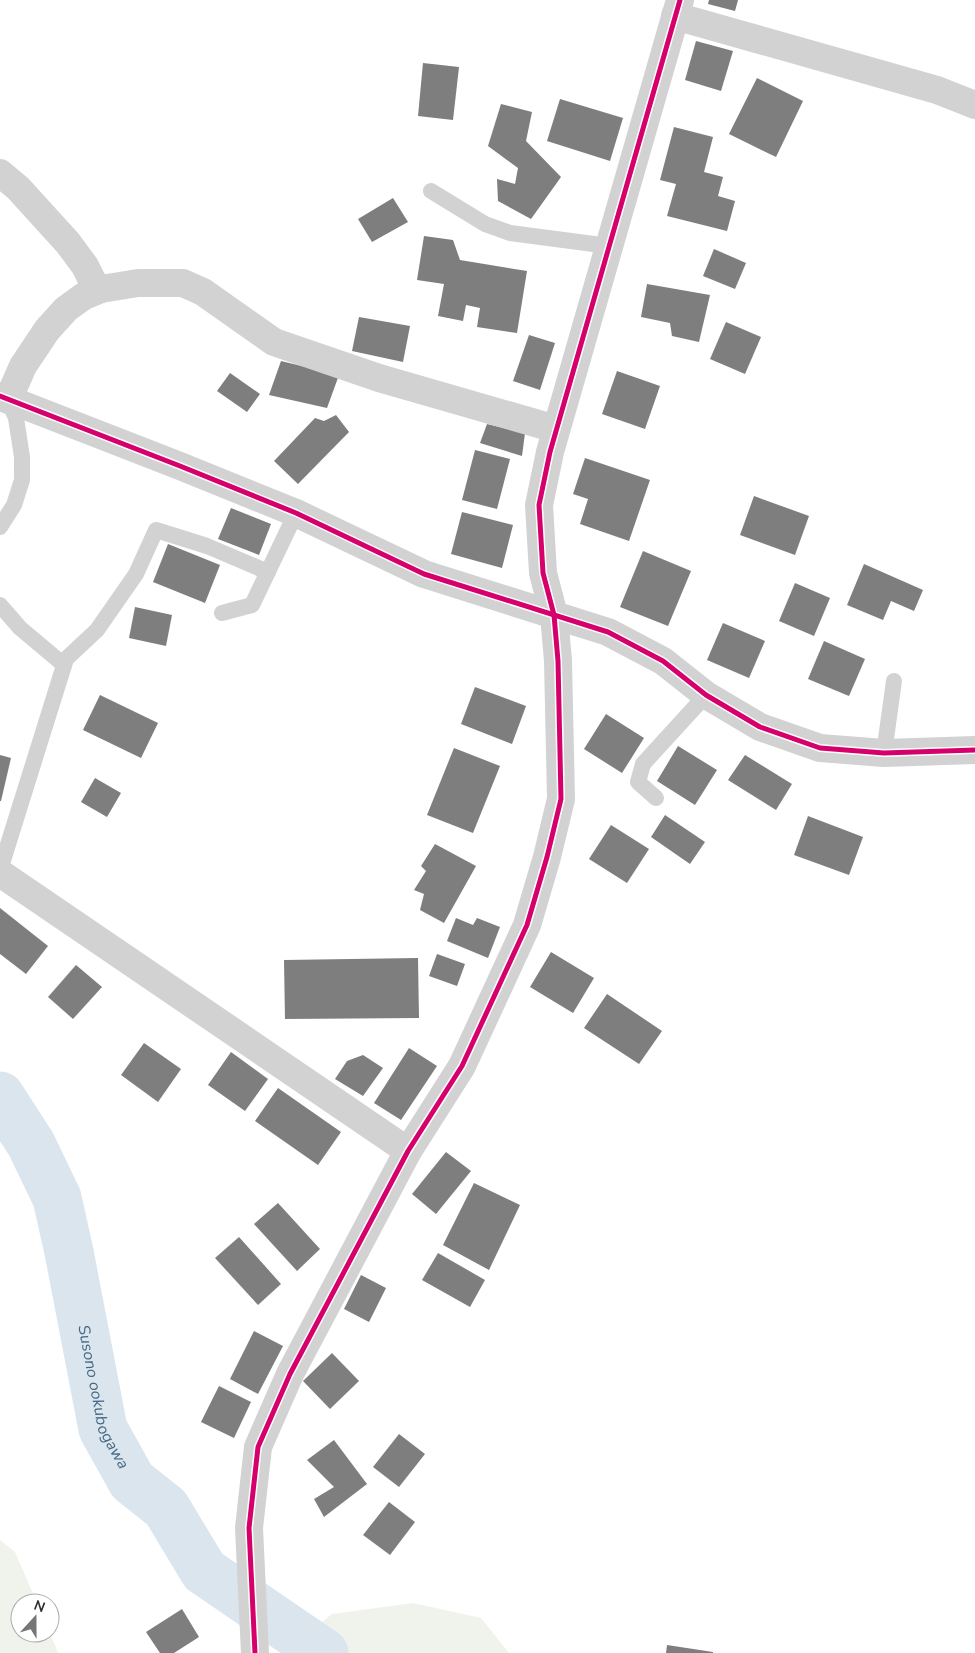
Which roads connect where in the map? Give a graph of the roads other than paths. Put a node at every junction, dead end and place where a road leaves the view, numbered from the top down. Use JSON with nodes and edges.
{"nodes":[{"id":1,"x":678,"y":8,"type":"edge"},
{"id":2,"x":975,"y":105,"type":"edge"},
{"id":3,"x":0,"y":173,"type":"edge"},
{"id":4,"x":432,"y":191,"type":"dead end"},
{"id":5,"x":609,"y":246,"type":"junction"},
{"id":6,"x":101,"y":289,"type":"junction"},
{"id":7,"x":4,"y":398,"type":"edge"},
{"id":8,"x":556,"y":429,"type":"junction"},
{"id":9,"x":296,"y":513,"type":"junction"},
{"id":10,"x":0,"y":527,"type":"edge"},
{"id":11,"x":268,"y":572,"type":"junction"},
{"id":12,"x":0,"y":605,"type":"edge"},
{"id":13,"x":222,"y":613,"type":"dead end"},
{"id":14,"x":554,"y":615,"type":"junction"},
{"id":15,"x":64,"y":665,"type":"junction"},
{"id":16,"x":894,"y":682,"type":"dead end"},
{"id":17,"x":706,"y":695,"type":"junction"},
{"id":18,"x":975,"y":750,"type":"edge"},
{"id":19,"x":884,"y":753,"type":"junction"},
{"id":20,"x":656,"y":798,"type":"dead end"},
{"id":21,"x":0,"y":872,"type":"edge"},
{"id":22,"x":408,"y":1151,"type":"junction"},
{"id":23,"x":254,"y":1646,"type":"edge"}],
"edges":[{"from":1,"to":2,"type":"street"},
{"from":1,"to":5,"type":"street"},
{"from":3,"to":6,"type":"street"},
{"from":4,"to":5,"type":"lane"},
{"from":5,"to":8,"type":"street"},
{"from":6,"to":7,"type":"street"},
{"from":6,"to":8,"type":"street"},
{"from":7,"to":9,"type":"street"},
{"from":7,"to":10,"type":"lane"},
{"from":8,"to":14,"type":"street"},
{"from":9,"to":11,"type":"lane"},
{"from":9,"to":14,"type":"street"},
{"from":11,"to":13,"type":"lane"},
{"from":11,"to":15,"type":"lane"},
{"from":12,"to":15,"type":"lane"},
{"from":14,"to":17,"type":"street"},
{"from":14,"to":22,"type":"street"},
{"from":15,"to":21,"type":"lane"},
{"from":16,"to":19,"type":"lane"},
{"from":17,"to":19,"type":"street"},
{"from":17,"to":20,"type":"lane"},
{"from":18,"to":19,"type":"street"},
{"from":21,"to":22,"type":"street"},
{"from":22,"to":23,"type":"street"}]}
